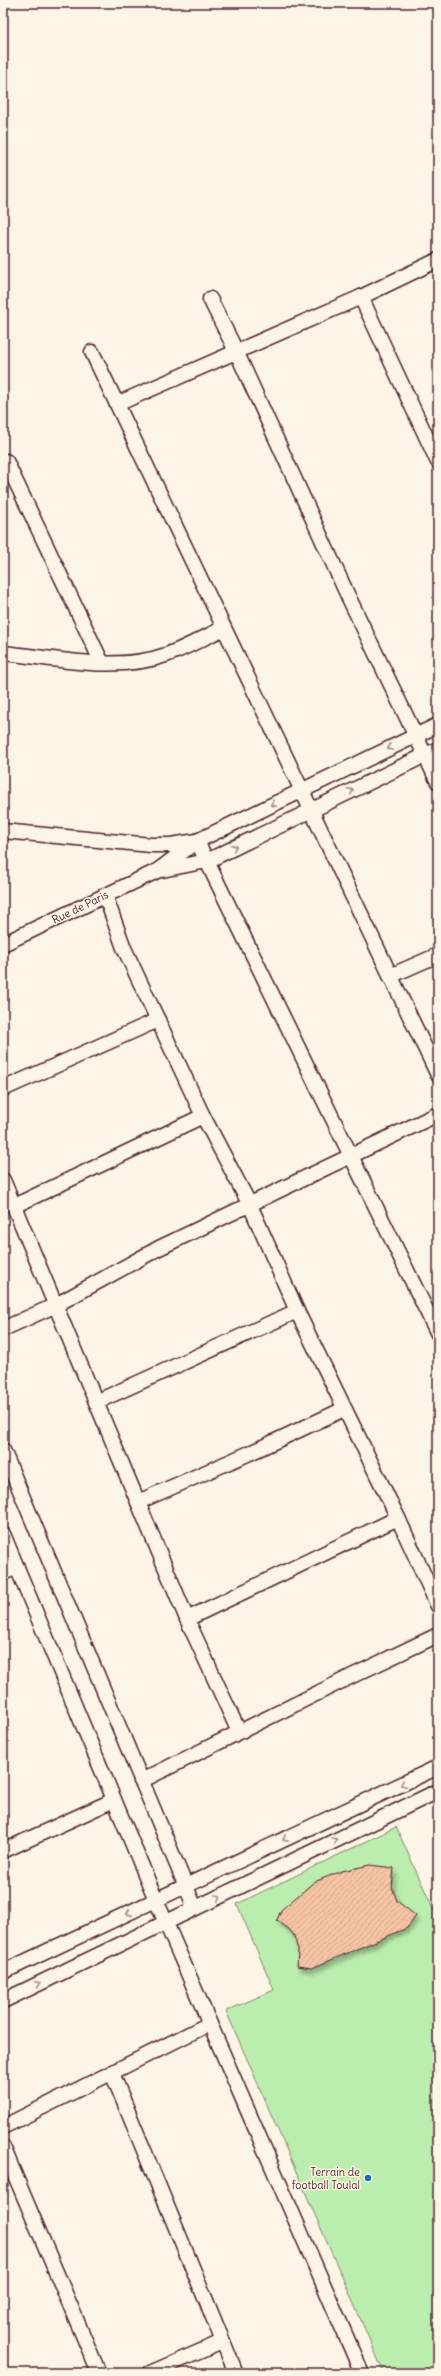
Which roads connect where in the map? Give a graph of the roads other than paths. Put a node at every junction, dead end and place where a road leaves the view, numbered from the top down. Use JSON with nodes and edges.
{"nodes":[{"id":1,"x":438,"y":260,"type":"edge"},
{"id":2,"x":361,"y":297,"type":"junction"},
{"id":3,"x":210,"y":299,"type":"dead end"},
{"id":4,"x":236,"y":351,"type":"junction"},
{"id":5,"x":92,"y":352,"type":"dead end"},
{"id":6,"x":117,"y":404,"type":"junction"},
{"id":7,"x":6,"y":461,"type":"dead end"},
{"id":8,"x":438,"y":462,"type":"edge"},
{"id":9,"x":224,"y":628,"type":"junction"},
{"id":10,"x":3,"y":653,"type":"edge"},
{"id":11,"x":102,"y":663,"type":"junction"},
{"id":12,"x":438,"y":725,"type":"edge"},
{"id":13,"x":416,"y":736,"type":"junction"},
{"id":14,"x":432,"y":752,"type":"edge"},
{"id":15,"x":438,"y":782,"type":"edge"},
{"id":16,"x":302,"y":790,"type":"junction"},
{"id":17,"x":312,"y":810,"type":"junction"},
{"id":18,"x":3,"y":831,"type":"edge"},
{"id":19,"x":197,"y":841,"type":"junction"},
{"id":20,"x":207,"y":860,"type":"junction"},
{"id":21,"x":157,"y":871,"type":"junction"},
{"id":22,"x":105,"y":895,"type":"junction"},
{"id":23,"x":3,"y":944,"type":"edge"},
{"id":24,"x":438,"y":955,"type":"edge"},
{"id":25,"x":390,"y":976,"type":"junction"},
{"id":26,"x":158,"y":1020,"type":"junction"},
{"id":27,"x":438,"y":1075,"type":"edge"},
{"id":28,"x":3,"y":1089,"type":"edge"},
{"id":29,"x":438,"y":1114,"type":"edge"},
{"id":30,"x":203,"y":1116,"type":"junction"},
{"id":31,"x":351,"y":1156,"type":"junction"},
{"id":32,"x":3,"y":1180,"type":"edge"},
{"id":33,"x":250,"y":1204,"type":"junction"},
{"id":34,"x":14,"y":1206,"type":"junction"},
{"id":35,"x":56,"y":1306,"type":"junction"},
{"id":36,"x":296,"y":1312,"type":"junction"},
{"id":37,"x":3,"y":1329,"type":"edge"},
{"id":38,"x":438,"y":1334,"type":"edge"},
{"id":39,"x":96,"y":1402,"type":"junction"},
{"id":40,"x":344,"y":1409,"type":"junction"},
{"id":41,"x":3,"y":1450,"type":"edge"},
{"id":42,"x":138,"y":1502,"type":"junction"},
{"id":43,"x":398,"y":1518,"type":"junction"},
{"id":44,"x":3,"y":1534,"type":"edge"},
{"id":45,"x":17,"y":1567,"type":"junction"},
{"id":46,"x":3,"y":1574,"type":"edge"},
{"id":47,"x":438,"y":1606,"type":"edge"},
{"id":48,"x":187,"y":1619,"type":"junction"},
{"id":49,"x":438,"y":1635,"type":"edge"},
{"id":50,"x":239,"y":1732,"type":"junction"},
{"id":51,"x":438,"y":1768,"type":"edge"},
{"id":52,"x":141,"y":1781,"type":"junction"},
{"id":53,"x":438,"y":1791,"type":"edge"},
{"id":54,"x":114,"y":1800,"type":"junction"},
{"id":55,"x":3,"y":1851,"type":"edge"},
{"id":56,"x":186,"y":1886,"type":"junction"},
{"id":57,"x":156,"y":1900,"type":"junction"},
{"id":58,"x":195,"y":1908,"type":"junction"},
{"id":59,"x":165,"y":1922,"type":"junction"},
{"id":60,"x":3,"y":1972,"type":"edge"},
{"id":61,"x":3,"y":2000,"type":"edge"},
{"id":62,"x":209,"y":2024,"type":"junction"},
{"id":63,"x":112,"y":2073,"type":"junction"},
{"id":64,"x":3,"y":2127,"type":"edge"},
{"id":65,"x":3,"y":2147,"type":"edge"},
{"id":66,"x":222,"y":2342,"type":"junction"},
{"id":67,"x":99,"y":2373,"type":"edge"},
{"id":68,"x":150,"y":2373,"type":"edge"},
{"id":69,"x":236,"y":2373,"type":"edge"},
{"id":70,"x":362,"y":2373,"type":"edge"}],
"edges":[{"from":1,"to":2,"type":"street"},
{"from":2,"to":4,"type":"street"},
{"from":2,"to":8,"type":"street"},
{"from":3,"to":4,"type":"street"},
{"from":4,"to":6,"type":"street"},
{"from":4,"to":13,"type":"street"},
{"from":5,"to":6,"type":"street"},
{"from":6,"to":9,"type":"street"},
{"from":7,"to":11,"type":"street"},
{"from":9,"to":11,"type":"street"},
{"from":9,"to":16,"type":"street"},
{"from":10,"to":11,"type":"street"},
{"from":12,"to":13,"type":"street"},
{"from":13,"to":14,"type":"street"},
{"from":13,"to":16,"type":"street","one_way":true},
{"from":14,"to":15,"type":"street"},
{"from":17,"to":14,"type":"street","one_way":true},
{"from":16,"to":17,"type":"street"},
{"from":16,"to":19,"type":"street","one_way":true},
{"from":20,"to":17,"type":"street","one_way":true},
{"from":17,"to":25,"type":"street"},
{"from":18,"to":19,"type":"street"},
{"from":19,"to":20,"type":"street"},
{"from":19,"to":21,"type":"street"},
{"from":20,"to":21,"type":"street"},
{"from":20,"to":31,"type":"street"},
{"from":21,"to":22,"type":"street","name":"Rue de Paris"},
{"from":22,"to":23,"type":"street","name":"Rue de Paris"},
{"from":22,"to":26,"type":"street"},
{"from":24,"to":25,"type":"street"},
{"from":25,"to":27,"type":"street"},
{"from":26,"to":28,"type":"street"},
{"from":26,"to":30,"type":"street"},
{"from":29,"to":31,"type":"street"},
{"from":30,"to":33,"type":"street"},
{"from":30,"to":34,"type":"street"},
{"from":31,"to":33,"type":"street"},
{"from":31,"to":38,"type":"street"},
{"from":32,"to":34,"type":"street"},
{"from":33,"to":35,"type":"street"},
{"from":33,"to":36,"type":"street"},
{"from":34,"to":35,"type":"street"},
{"from":35,"to":37,"type":"street"},
{"from":35,"to":39,"type":"street"},
{"from":36,"to":39,"type":"street"},
{"from":36,"to":40,"type":"street"},
{"from":39,"to":42,"type":"street"},
{"from":40,"to":42,"type":"street"},
{"from":40,"to":43,"type":"street"},
{"from":41,"to":52,"type":"street"},
{"from":42,"to":48,"type":"street"},
{"from":43,"to":47,"type":"street"},
{"from":43,"to":48,"type":"street"},
{"from":44,"to":45,"type":"street"},
{"from":45,"to":46,"type":"street"},
{"from":45,"to":54,"type":"street"},
{"from":48,"to":50,"type":"street"},
{"from":49,"to":50,"type":"street"},
{"from":50,"to":52,"type":"street"},
{"from":51,"to":56,"type":"street","one_way":true},
{"from":52,"to":56,"type":"street"},
{"from":58,"to":53,"type":"street","one_way":true},
{"from":54,"to":55,"type":"street"},
{"from":54,"to":57,"type":"street"},
{"from":56,"to":57,"type":"street"},
{"from":56,"to":58,"type":"street"},
{"from":57,"to":59,"type":"street"},
{"from":57,"to":60,"type":"street","one_way":true},
{"from":58,"to":59,"type":"street"},
{"from":61,"to":59,"type":"street","one_way":true},
{"from":59,"to":62,"type":"street"},
{"from":62,"to":63,"type":"street"},
{"from":62,"to":70,"type":"street"},
{"from":63,"to":64,"type":"street"},
{"from":63,"to":66,"type":"street"},
{"from":65,"to":67,"type":"street"},
{"from":66,"to":68,"type":"street"},
{"from":66,"to":69,"type":"street"}]}
